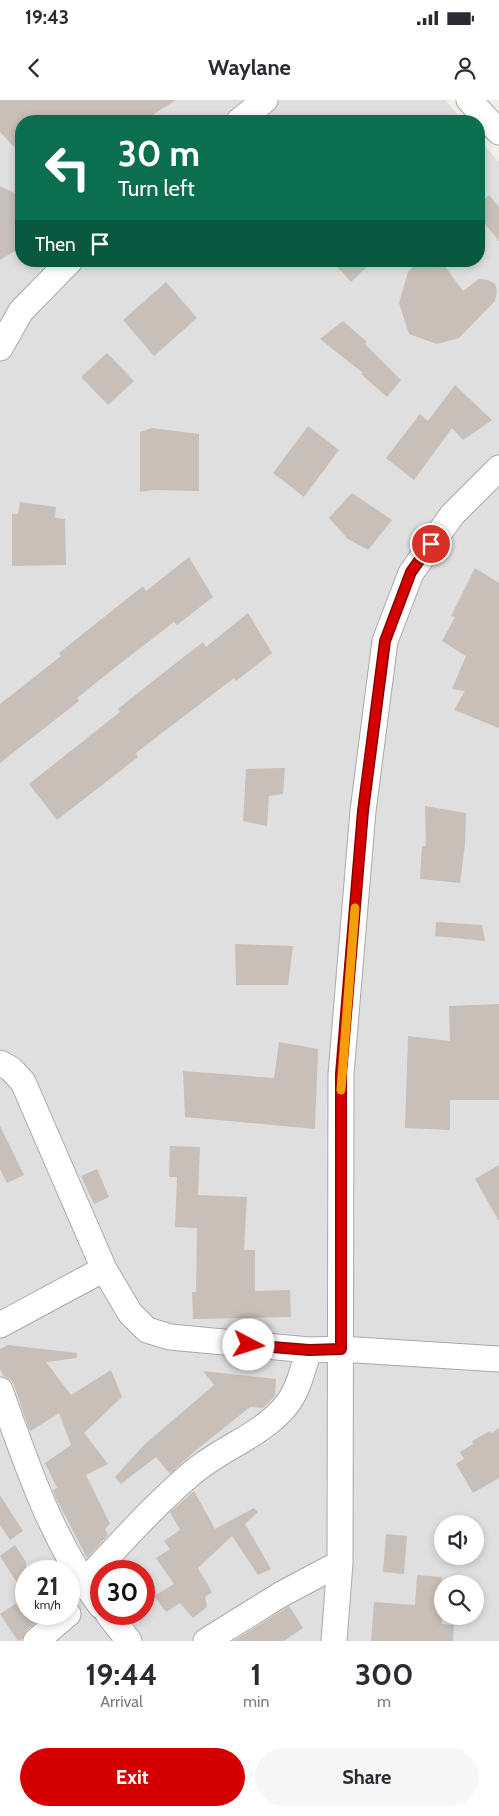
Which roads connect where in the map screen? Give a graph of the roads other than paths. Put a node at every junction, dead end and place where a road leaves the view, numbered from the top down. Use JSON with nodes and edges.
{"nodes":[{"id":1,"x":265,"y":100,"type":"edge"},
{"id":2,"x":469,"y":100,"type":"edge"},
{"id":3,"x":246,"y":115,"type":"edge"},
{"id":4,"x":483,"y":115,"type":"edge"},
{"id":5,"x":485,"y":117,"type":"edge"},
{"id":6,"x":499,"y":132,"type":"edge"},
{"id":7,"x":64,"y":267,"type":"edge"},
{"id":8,"x":0,"y":348,"type":"edge"},
{"id":9,"x":499,"y":468,"type":"edge"},
{"id":10,"x":0,"y":1063,"type":"edge"},
{"id":11,"x":104,"y":1269,"type":"junction"},
{"id":12,"x":0,"y":1325,"type":"edge"},
{"id":13,"x":341,"y":1349,"type":"junction"},
{"id":14,"x":309,"y":1350,"type":"junction"},
{"id":15,"x":499,"y":1359,"type":"edge"},
{"id":16,"x":0,"y":1390,"type":"edge"},
{"id":17,"x":117,"y":1560,"type":"edge"},
{"id":18,"x":340,"y":1563,"type":"junction"},
{"id":19,"x":90,"y":1591,"type":"edge"},
{"id":20,"x":90,"y":1596,"type":"edge"},
{"id":21,"x":80,"y":1604,"type":"edge"},
{"id":22,"x":54,"y":1625,"type":"edge"},
{"id":23,"x":117,"y":1625,"type":"edge"},
{"id":24,"x":36,"y":1641,"type":"edge"},
{"id":25,"x":129,"y":1641,"type":"edge"},
{"id":26,"x":206,"y":1641,"type":"edge"},
{"id":27,"x":334,"y":1641,"type":"edge"}],
"edges":[{"from":1,"to":3,"type":"street"},
{"from":2,"to":4,"type":"street"},
{"from":5,"to":6,"type":"street"},
{"from":7,"to":8,"type":"street"},
{"from":9,"to":13,"type":"street"},
{"from":10,"to":11,"type":"street"},
{"from":11,"to":12,"type":"street"},
{"from":11,"to":14,"type":"street"},
{"from":13,"to":14,"type":"street"},
{"from":13,"to":15,"type":"street"},
{"from":13,"to":18,"type":"street"},
{"from":14,"to":17,"type":"street"},
{"from":16,"to":19,"type":"street"},
{"from":18,"to":26,"type":"street"},
{"from":18,"to":27,"type":"street"},
{"from":20,"to":21,"type":"street"},
{"from":22,"to":24,"type":"street"},
{"from":23,"to":25,"type":"street"}]}
